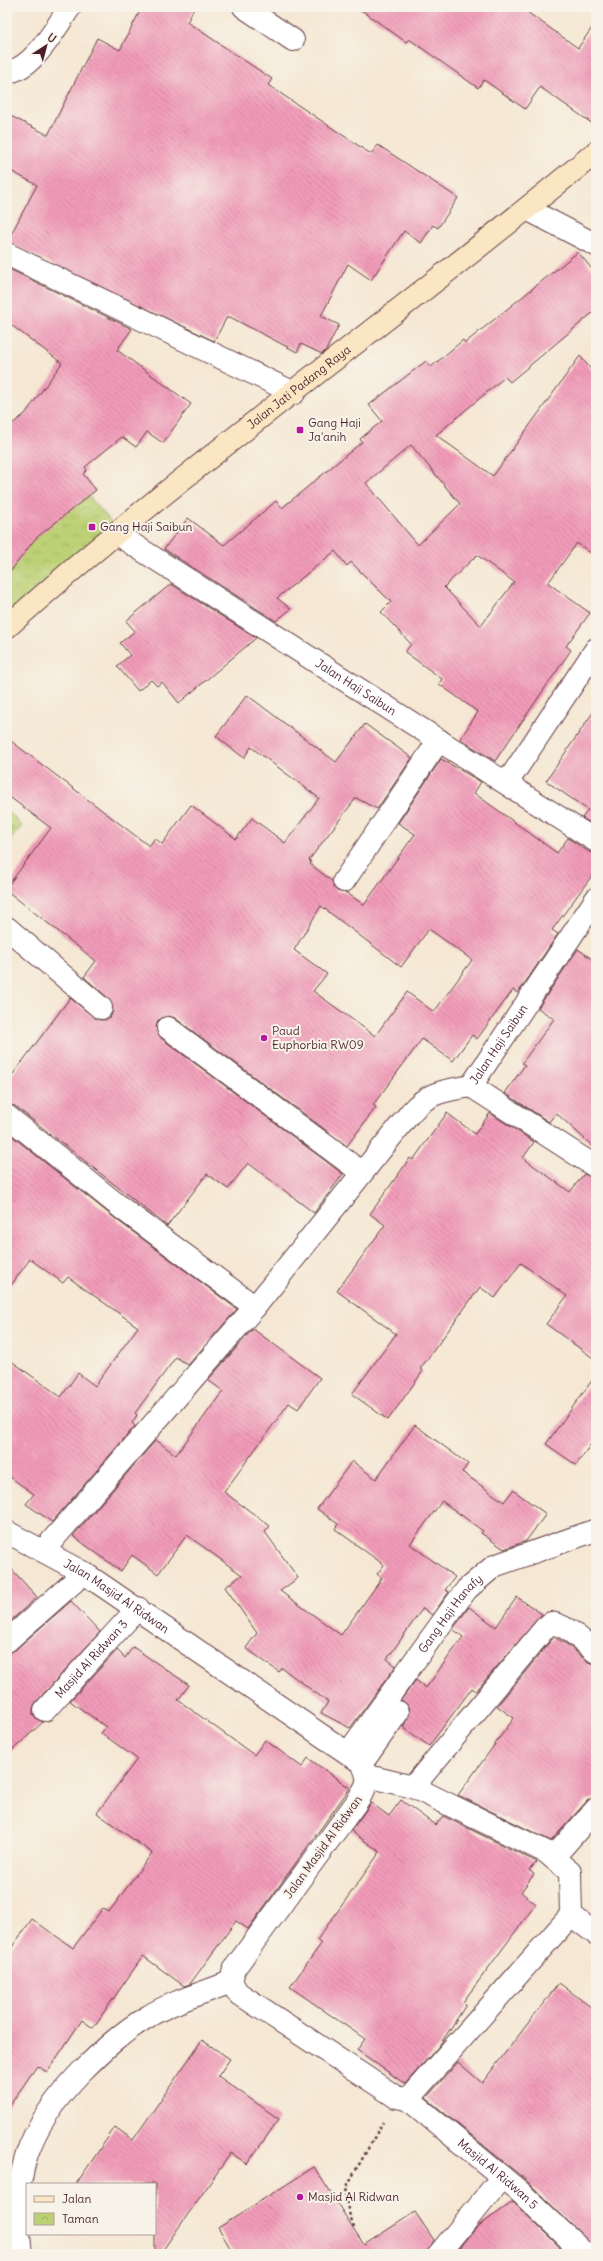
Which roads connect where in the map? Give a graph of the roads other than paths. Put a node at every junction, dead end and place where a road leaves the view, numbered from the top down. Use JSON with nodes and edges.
{"nodes":[{"id":1,"x":70,"y":7,"type":"edge"},
{"id":2,"x":244,"y":7,"type":"edge"},
{"id":3,"x":293,"y":40,"type":"dead end"},
{"id":4,"x":7,"y":72,"type":"edge"},
{"id":5,"x":596,"y":152,"type":"edge"},
{"id":6,"x":528,"y":209,"type":"junction"},
{"id":7,"x":596,"y":245,"type":"edge"},
{"id":8,"x":7,"y":254,"type":"edge"},
{"id":9,"x":294,"y":393,"type":"junction"},
{"id":10,"x":115,"y":533,"type":"junction"},
{"id":11,"x":7,"y":627,"type":"edge"},
{"id":12,"x":596,"y":649,"type":"edge"},
{"id":13,"x":439,"y":740,"type":"junction"},
{"id":14,"x":507,"y":783,"type":"junction"},
{"id":15,"x":596,"y":841,"type":"edge"},
{"id":16,"x":344,"y":881,"type":"dead end"},
{"id":17,"x":596,"y":899,"type":"edge"},
{"id":18,"x":7,"y":928,"type":"edge"},
{"id":19,"x":101,"y":1008,"type":"dead end"},
{"id":20,"x":168,"y":1028,"type":"dead end"},
{"id":21,"x":471,"y":1086,"type":"junction"},
{"id":22,"x":7,"y":1116,"type":"edge"},
{"id":23,"x":596,"y":1167,"type":"edge"},
{"id":24,"x":362,"y":1172,"type":"junction"},
{"id":25,"x":255,"y":1307,"type":"junction"},
{"id":26,"x":596,"y":1530,"type":"edge"},
{"id":27,"x":7,"y":1532,"type":"edge"},
{"id":28,"x":43,"y":1551,"type":"junction"},
{"id":29,"x":84,"y":1573,"type":"junction"},
{"id":30,"x":138,"y":1608,"type":"junction"},
{"id":31,"x":7,"y":1641,"type":"edge"},
{"id":32,"x":596,"y":1652,"type":"edge"},
{"id":33,"x":45,"y":1710,"type":"dead end"},
{"id":34,"x":398,"y":1712,"type":"dead end"},
{"id":35,"x":360,"y":1764,"type":"junction"},
{"id":36,"x":413,"y":1787,"type":"junction"},
{"id":37,"x":596,"y":1809,"type":"edge"},
{"id":38,"x":553,"y":1858,"type":"junction"},
{"id":39,"x":571,"y":1915,"type":"junction"},
{"id":40,"x":596,"y":1934,"type":"edge"},
{"id":41,"x":231,"y":1982,"type":"junction"},
{"id":42,"x":408,"y":2099,"type":"junction"},
{"id":43,"x":502,"y":2178,"type":"junction"},
{"id":44,"x":20,"y":2254,"type":"edge"},
{"id":45,"x":439,"y":2254,"type":"edge"},
{"id":46,"x":584,"y":2254,"type":"edge"}],
"edges":[{"from":1,"to":4,"type":"street"},
{"from":2,"to":3,"type":"street"},
{"from":5,"to":6,"type":"street","name":"Jalan Jati Padang Raya"},
{"from":6,"to":7,"type":"street"},
{"from":6,"to":9,"type":"street","name":"Jalan Jati Padang Raya"},
{"from":8,"to":9,"type":"street"},
{"from":9,"to":10,"type":"street","name":"Jalan Jati Padang Raya"},
{"from":10,"to":11,"type":"street","name":"Jalan Jati Padang Raya"},
{"from":10,"to":13,"type":"street","name":"Jalan Haji Saibun"},
{"from":12,"to":14,"type":"street"},
{"from":13,"to":14,"type":"street","name":"Jalan Haji Saibun"},
{"from":13,"to":16,"type":"street"},
{"from":14,"to":15,"type":"street","name":"Jalan Haji Saibun"},
{"from":17,"to":21,"type":"street","name":"Jalan Haji Saibun"},
{"from":18,"to":19,"type":"street"},
{"from":20,"to":24,"type":"street"},
{"from":21,"to":23,"type":"street","name":"Jalan Haji Saibun"},
{"from":21,"to":24,"type":"street"},
{"from":22,"to":25,"type":"street"},
{"from":24,"to":25,"type":"street"},
{"from":25,"to":28,"type":"street"},
{"from":26,"to":35,"type":"street","name":"Gang Haji Hanafy"},
{"from":27,"to":28,"type":"street","name":"Jalan Masjid Al Ridwan"},
{"from":28,"to":29,"type":"street","name":"Jalan Masjid Al Ridwan"},
{"from":29,"to":30,"type":"street","name":"Jalan Masjid Al Ridwan"},
{"from":29,"to":31,"type":"street"},
{"from":30,"to":33,"type":"street","name":"Masjid Al Ridwan 3"},
{"from":30,"to":35,"type":"street","name":"Jalan Masjid Al Ridwan"},
{"from":32,"to":36,"type":"street"},
{"from":34,"to":35,"type":"street"},
{"from":35,"to":36,"type":"street"},
{"from":35,"to":41,"type":"street","name":"Jalan Masjid Al Ridwan"},
{"from":36,"to":38,"type":"street"},
{"from":37,"to":38,"type":"street"},
{"from":38,"to":39,"type":"street"},
{"from":39,"to":40,"type":"street"},
{"from":39,"to":42,"type":"street"},
{"from":41,"to":42,"type":"street"},
{"from":41,"to":44,"type":"street"},
{"from":42,"to":43,"type":"street","name":"Masjid Al Ridwan 5"},
{"from":43,"to":45,"type":"street"},
{"from":43,"to":46,"type":"street","name":"Masjid Al Ridwan 5"}]}
